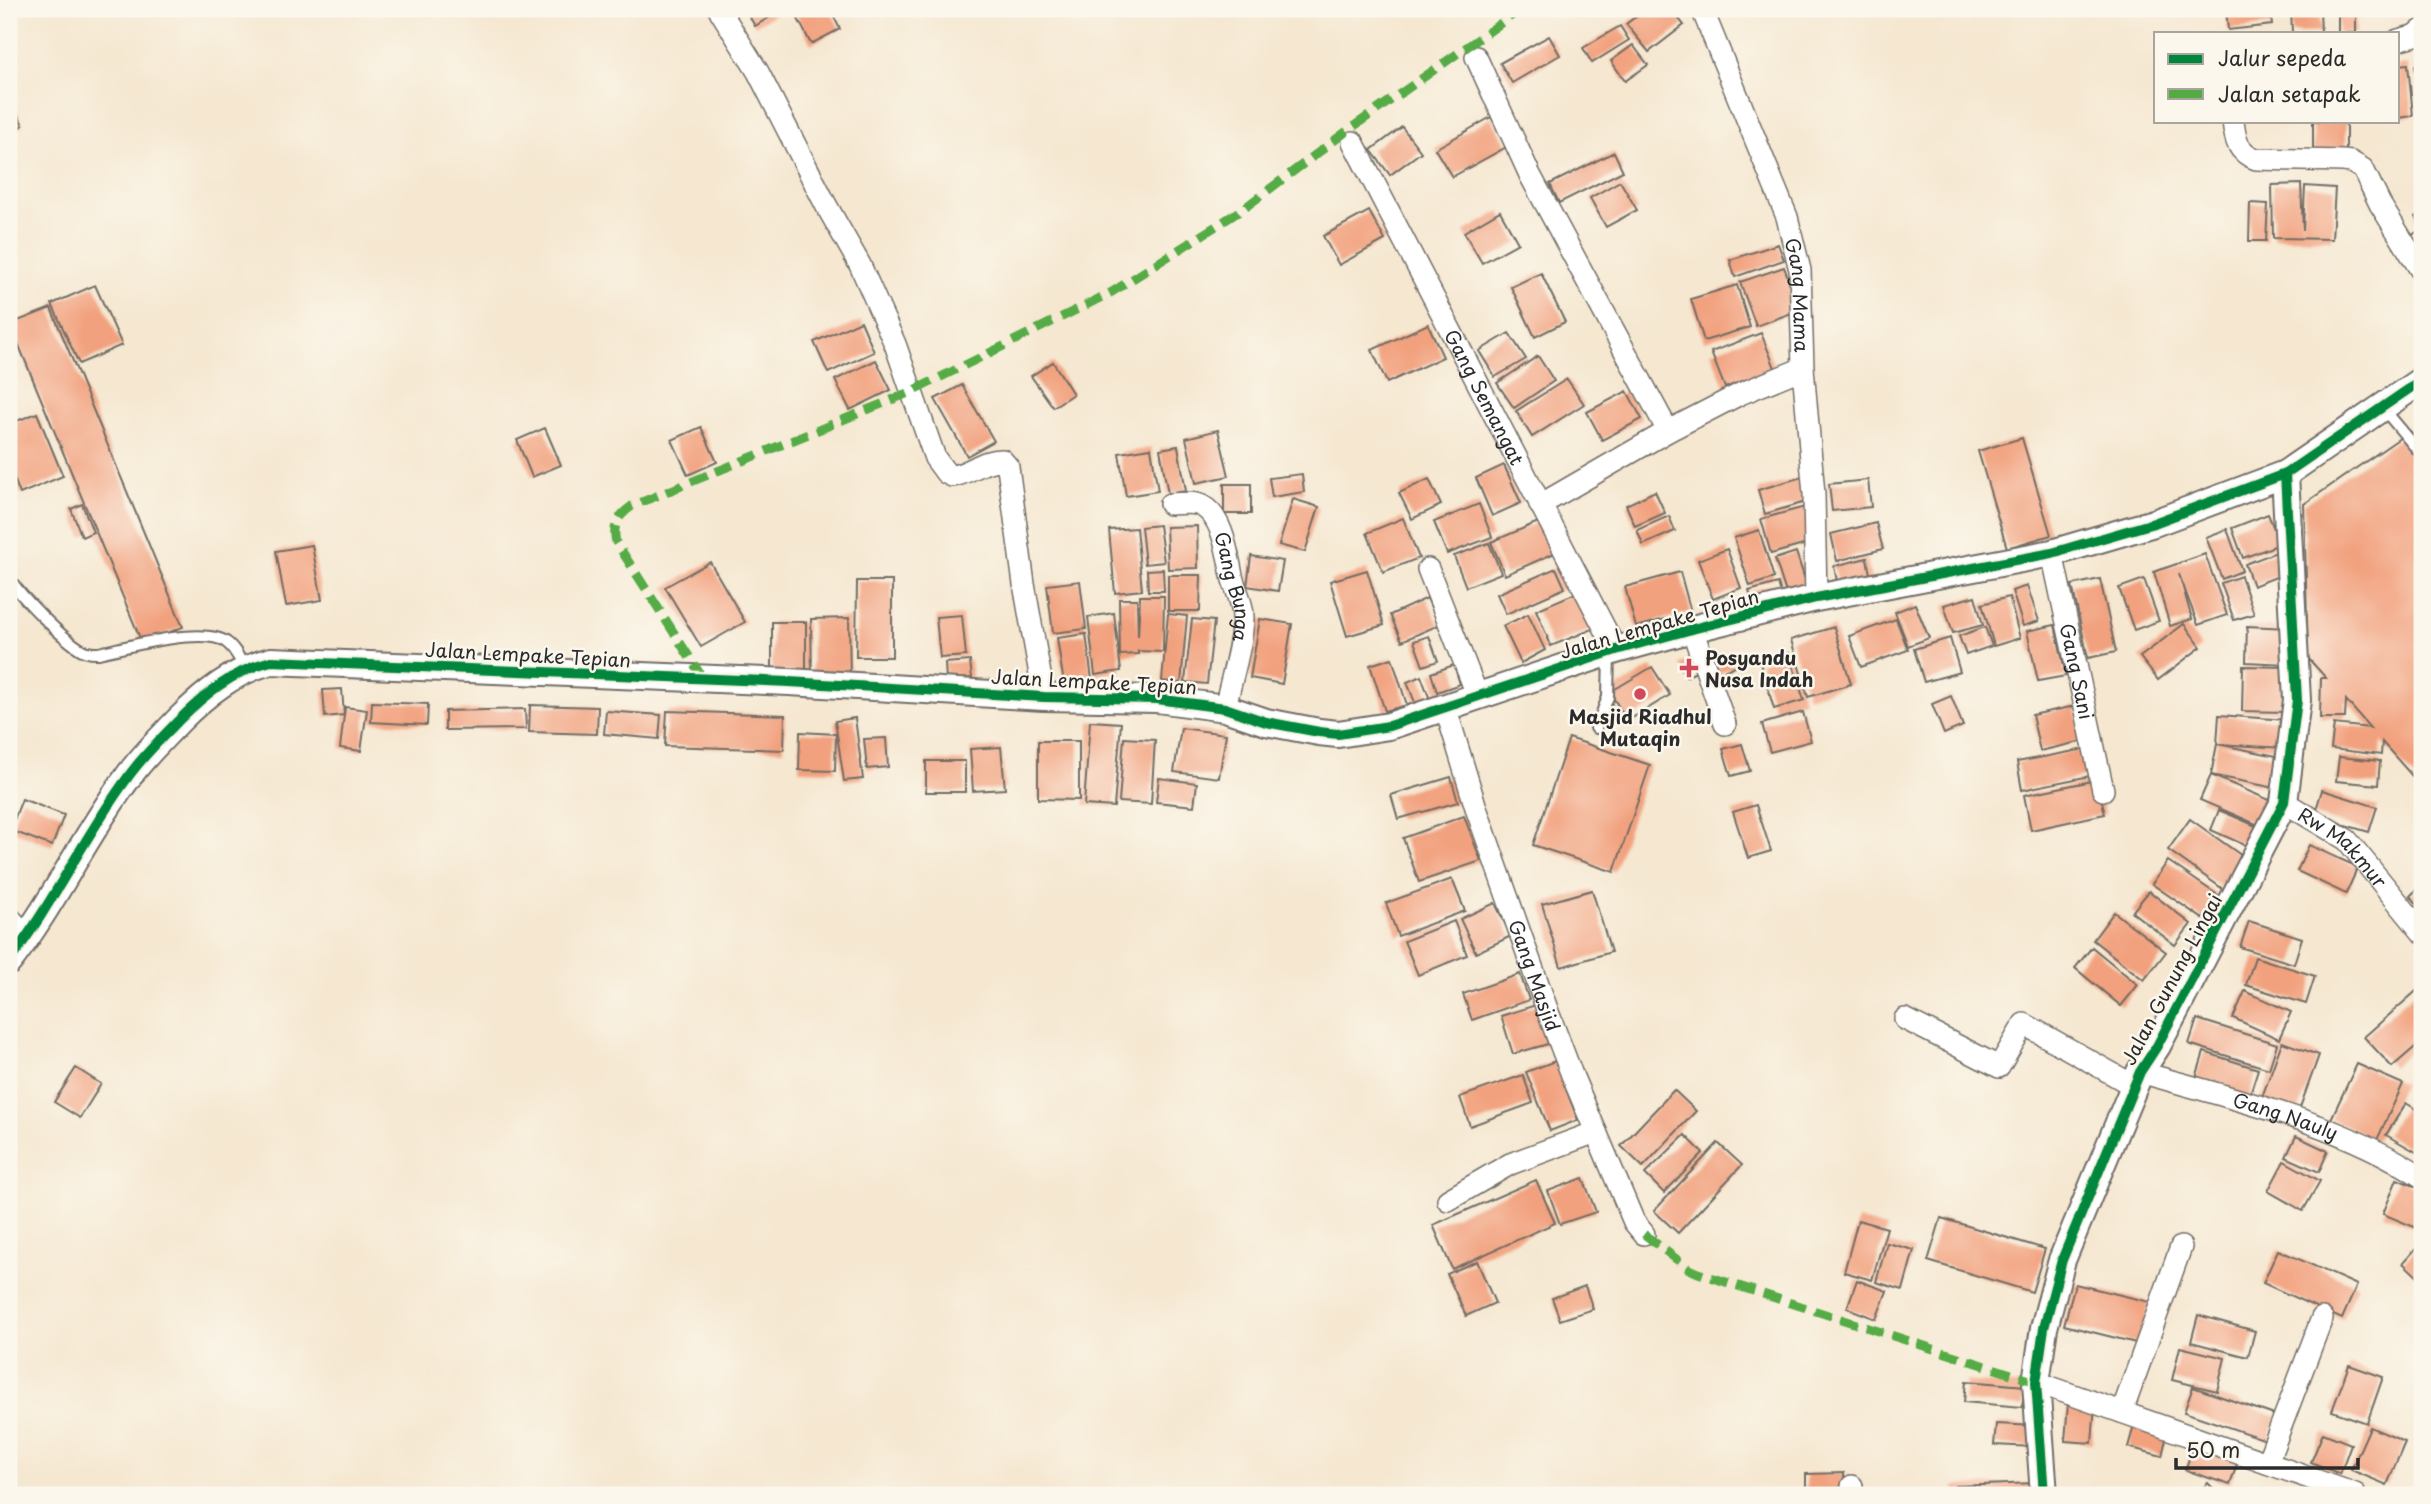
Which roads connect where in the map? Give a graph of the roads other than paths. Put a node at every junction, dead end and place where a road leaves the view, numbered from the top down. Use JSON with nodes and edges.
{"nodes":[{"id":1,"x":719,"y":9,"type":"edge"},
{"id":2,"x":1702,"y":9,"type":"edge"},
{"id":3,"x":2422,"y":30,"type":"edge"},
{"id":4,"x":2400,"y":39,"type":"edge"},
{"id":5,"x":1476,"y":57,"type":"dead end"},
{"id":6,"x":2232,"y":122,"type":"edge"},
{"id":7,"x":1353,"y":142,"type":"dead end"},
{"id":8,"x":2422,"y":272,"type":"edge"},
{"id":9,"x":1803,"y":368,"type":"junction"},
{"id":10,"x":2422,"y":380,"type":"edge"},
{"id":11,"x":2382,"y":407,"type":"junction"},
{"id":12,"x":1668,"y":431,"type":"junction"},
{"id":13,"x":2422,"y":455,"type":"edge"},
{"id":14,"x":2285,"y":474,"type":"junction"},
{"id":15,"x":1170,"y":504,"type":"dead end"},
{"id":16,"x":1540,"y":505,"type":"junction"},
{"id":17,"x":2052,"y":553,"type":"junction"},
{"id":18,"x":1428,"y":569,"type":"dead end"},
{"id":19,"x":9,"y":578,"type":"edge"},
{"id":20,"x":1816,"y":598,"type":"junction"},
{"id":21,"x":1692,"y":629,"type":"junction"},
{"id":22,"x":1613,"y":652,"type":"junction"},
{"id":23,"x":245,"y":669,"type":"junction"},
{"id":24,"x":1044,"y":696,"type":"junction"},
{"id":25,"x":1478,"y":696,"type":"junction"},
{"id":26,"x":1445,"y":706,"type":"junction"},
{"id":27,"x":1225,"y":708,"type":"junction"},
{"id":28,"x":1725,"y":724,"type":"dead end"},
{"id":29,"x":1596,"y":728,"type":"dead end"},
{"id":30,"x":2103,"y":790,"type":"dead end"},
{"id":31,"x":2284,"y":802,"type":"junction"},
{"id":32,"x":9,"y":917,"type":"edge"},
{"id":33,"x":2422,"y":932,"type":"edge"},
{"id":34,"x":27,"y":937,"type":"junction"},
{"id":35,"x":9,"y":961,"type":"edge"},
{"id":36,"x":1905,"y":1019,"type":"dead end"},
{"id":37,"x":2137,"y":1079,"type":"junction"},
{"id":38,"x":1596,"y":1132,"type":"junction"},
{"id":39,"x":2422,"y":1177,"type":"edge"},
{"id":40,"x":1448,"y":1200,"type":"dead end"},
{"id":41,"x":1644,"y":1234,"type":"dead end"},
{"id":42,"x":2182,"y":1247,"type":"dead end"},
{"id":43,"x":2322,"y":1318,"type":"dead end"},
{"id":44,"x":2036,"y":1382,"type":"junction"},
{"id":45,"x":2122,"y":1412,"type":"junction"},
{"id":46,"x":2267,"y":1463,"type":"junction"},
{"id":47,"x":2355,"y":1494,"type":"edge"},
{"id":48,"x":2044,"y":1495,"type":"edge"}],
"edges":[{"from":1,"to":24,"type":"street"},
{"from":2,"to":9,"type":"street","name":"Gang Mama"},
{"from":3,"to":4,"type":"street"},
{"from":5,"to":12,"type":"street"},
{"from":6,"to":8,"type":"street"},
{"from":7,"to":16,"type":"street","name":"Gang Semangat"},
{"from":9,"to":12,"type":"street"},
{"from":9,"to":20,"type":"street","name":"Gang Mama"},
{"from":10,"to":11,"type":"street","name":"Jalan Lempake Tepian"},
{"from":11,"to":13,"type":"lane"},
{"from":11,"to":14,"type":"street","name":"Jalan Lempake Tepian"},
{"from":12,"to":16,"type":"street"},
{"from":14,"to":17,"type":"street","name":"Jalan Lempake Tepian"},
{"from":14,"to":31,"type":"street","name":"Jalan Gunung Lingai"},
{"from":15,"to":27,"type":"street","name":"Gang Bunga"},
{"from":16,"to":22,"type":"street","name":"Gang Semangat"},
{"from":17,"to":20,"type":"street","name":"Jalan Lempake Tepian"},
{"from":17,"to":30,"type":"street","name":"Gang Sani"},
{"from":18,"to":25,"type":"street"},
{"from":19,"to":23,"type":"lane"},
{"from":20,"to":21,"type":"street","name":"Jalan Lempake Tepian"},
{"from":21,"to":22,"type":"street","name":"Jalan Lempake Tepian"},
{"from":21,"to":28,"type":"street"},
{"from":22,"to":25,"type":"street","name":"Jalan Lempake Tepian"},
{"from":22,"to":29,"type":"lane"},
{"from":23,"to":24,"type":"street","name":"Jalan Lempake Tepian"},
{"from":23,"to":34,"type":"street","name":"Jalan Lempake Tepian"},
{"from":24,"to":27,"type":"street","name":"Jalan Lempake Tepian"},
{"from":25,"to":26,"type":"street","name":"Jalan Lempake Tepian"},
{"from":26,"to":27,"type":"street","name":"Jalan Lempake Tepian"},
{"from":26,"to":38,"type":"street","name":"Gang Masjid"},
{"from":31,"to":33,"type":"street","name":"Rw Makmur"},
{"from":31,"to":37,"type":"street","name":"Jalan Gunung Lingai"},
{"from":32,"to":34,"type":"street"},
{"from":34,"to":35,"type":"street","name":"Jalan Lempake Tepian"},
{"from":36,"to":37,"type":"street","name":"Gang Nauly"},
{"from":37,"to":39,"type":"street","name":"Gang Nauly"},
{"from":37,"to":44,"type":"street","name":"Jalan Gunung Lingai"},
{"from":38,"to":40,"type":"street"},
{"from":38,"to":41,"type":"street","name":"Gang Masjid"},
{"from":42,"to":45,"type":"street"},
{"from":43,"to":46,"type":"street"},
{"from":44,"to":45,"type":"street"},
{"from":44,"to":48,"type":"street","name":"Jalan Gunung Lingai"},
{"from":45,"to":46,"type":"street"},
{"from":46,"to":47,"type":"street"}]}
